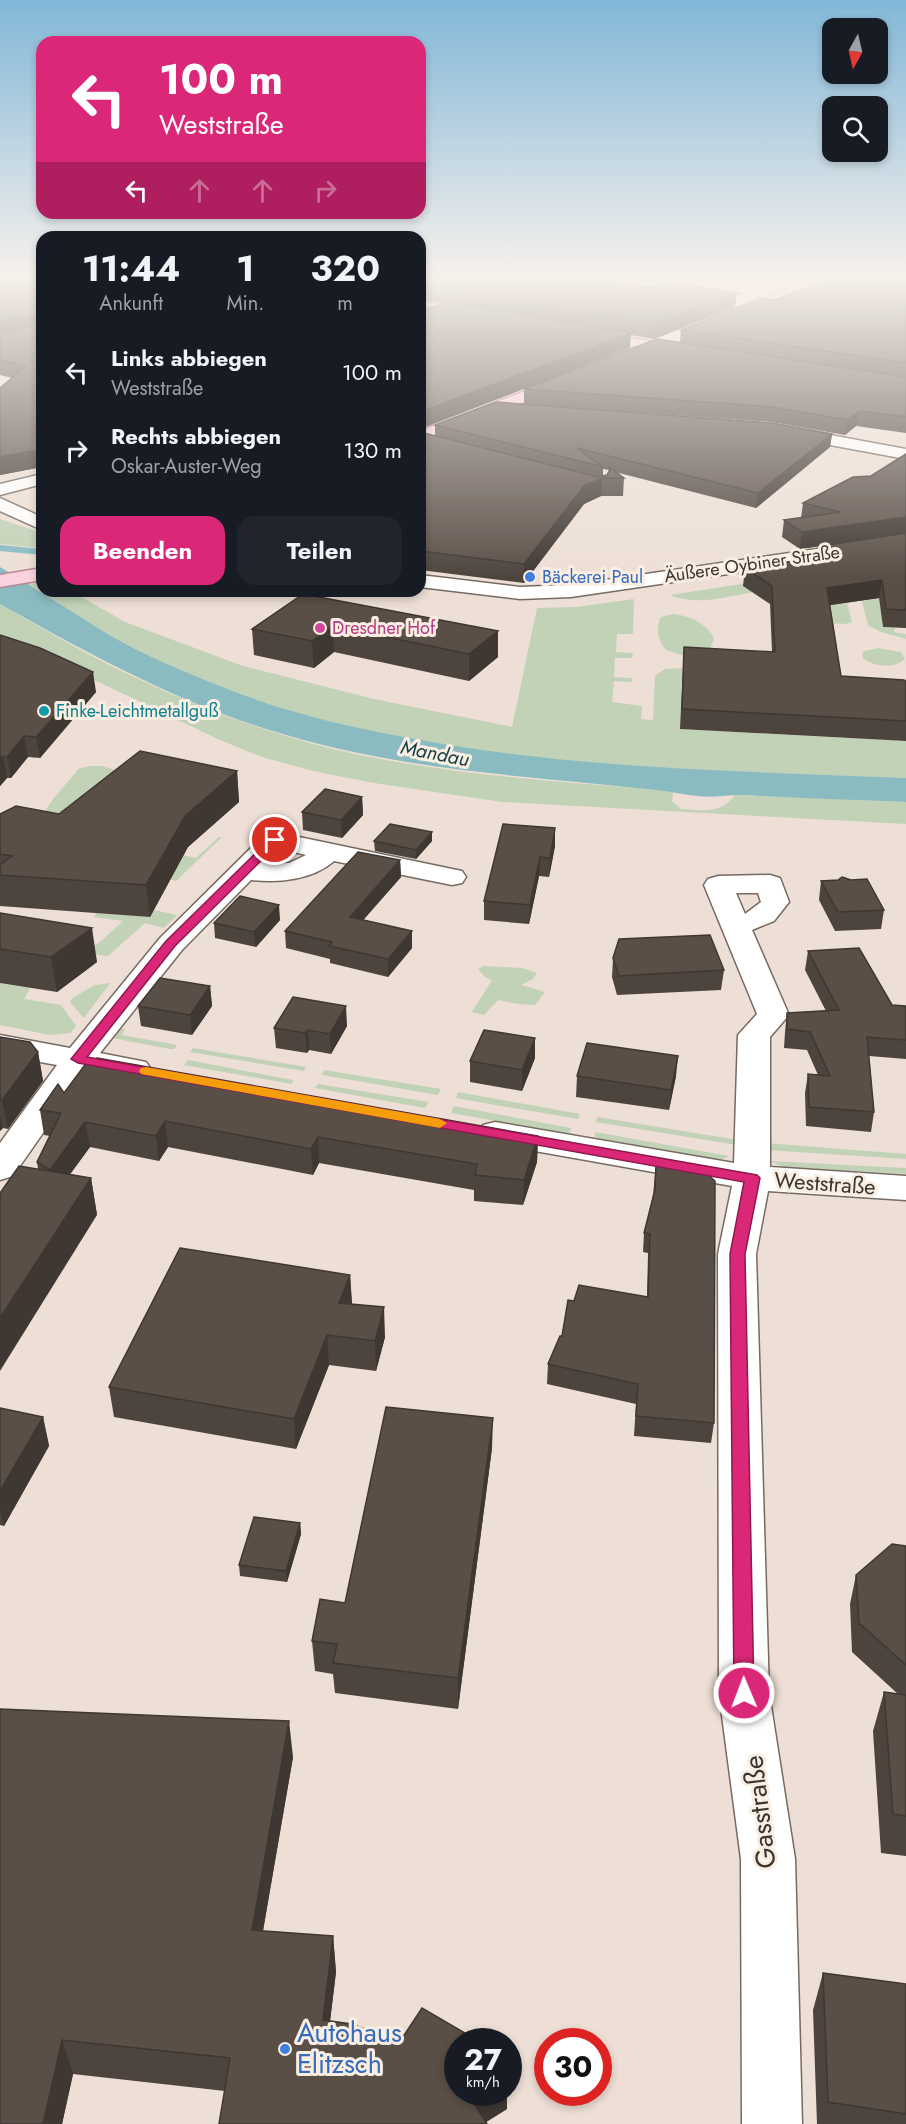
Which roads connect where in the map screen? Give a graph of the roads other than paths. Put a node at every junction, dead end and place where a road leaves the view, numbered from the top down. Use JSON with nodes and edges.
{"nodes":[{"id":1,"x":569,"y":379,"type":"edge"},
{"id":2,"x":492,"y":409,"type":"junction"},
{"id":3,"x":534,"y":413,"type":"edge"},
{"id":4,"x":771,"y":429,"type":"edge"},
{"id":5,"x":426,"y":435,"type":"edge"},
{"id":6,"x":426,"y":444,"type":"edge"},
{"id":7,"x":442,"y":448,"type":"edge"},
{"id":8,"x":906,"y":454,"type":"edge"},
{"id":9,"x":36,"y":480,"type":"edge"},
{"id":10,"x":0,"y":490,"type":"edge"},
{"id":11,"x":0,"y":504,"type":"edge"},
{"id":12,"x":36,"y":521,"type":"edge"},
{"id":13,"x":906,"y":542,"type":"edge"},
{"id":14,"x":36,"y":575,"type":"edge"},
{"id":15,"x":0,"y":581,"type":"edge"},
{"id":16,"x":426,"y":582,"type":"edge"},
{"id":17,"x":452,"y":878,"type":"dead end"},
{"id":18,"x":736,"y":924,"type":"dead end"},
{"id":19,"x":0,"y":1045,"type":"edge"},
{"id":20,"x":78,"y":1059,"type":"junction"},
{"id":21,"x":159,"y":1073,"type":"edge"},
{"id":22,"x":462,"y":1127,"type":"edge"},
{"id":23,"x":0,"y":1168,"type":"edge"},
{"id":24,"x":752,"y":1178,"type":"junction"},
{"id":25,"x":906,"y":1188,"type":"edge"},
{"id":26,"x":772,"y":2124,"type":"edge"}],
"edges":[{"from":1,"to":2,"type":"main road"},
{"from":2,"to":3,"type":"street"},
{"from":2,"to":5,"type":"main road"},
{"from":4,"to":8,"type":"street"},
{"from":6,"to":7,"type":"street"},
{"from":9,"to":10,"type":"street"},
{"from":11,"to":12,"type":"street"},
{"from":13,"to":16,"type":"street","name":"Äußere Oybiner Straße"},
{"from":14,"to":15,"type":"main road"},
{"from":17,"to":20,"type":"street"},
{"from":18,"to":24,"type":"street","name":"Gasstraße"},
{"from":19,"to":20,"type":"street"},
{"from":20,"to":21,"type":"street"},
{"from":20,"to":23,"type":"street"},
{"from":22,"to":24,"type":"street","name":"Weststraße"},
{"from":24,"to":25,"type":"street","name":"Weststraße"},
{"from":24,"to":26,"type":"street","name":"Gasstraße"}]}
